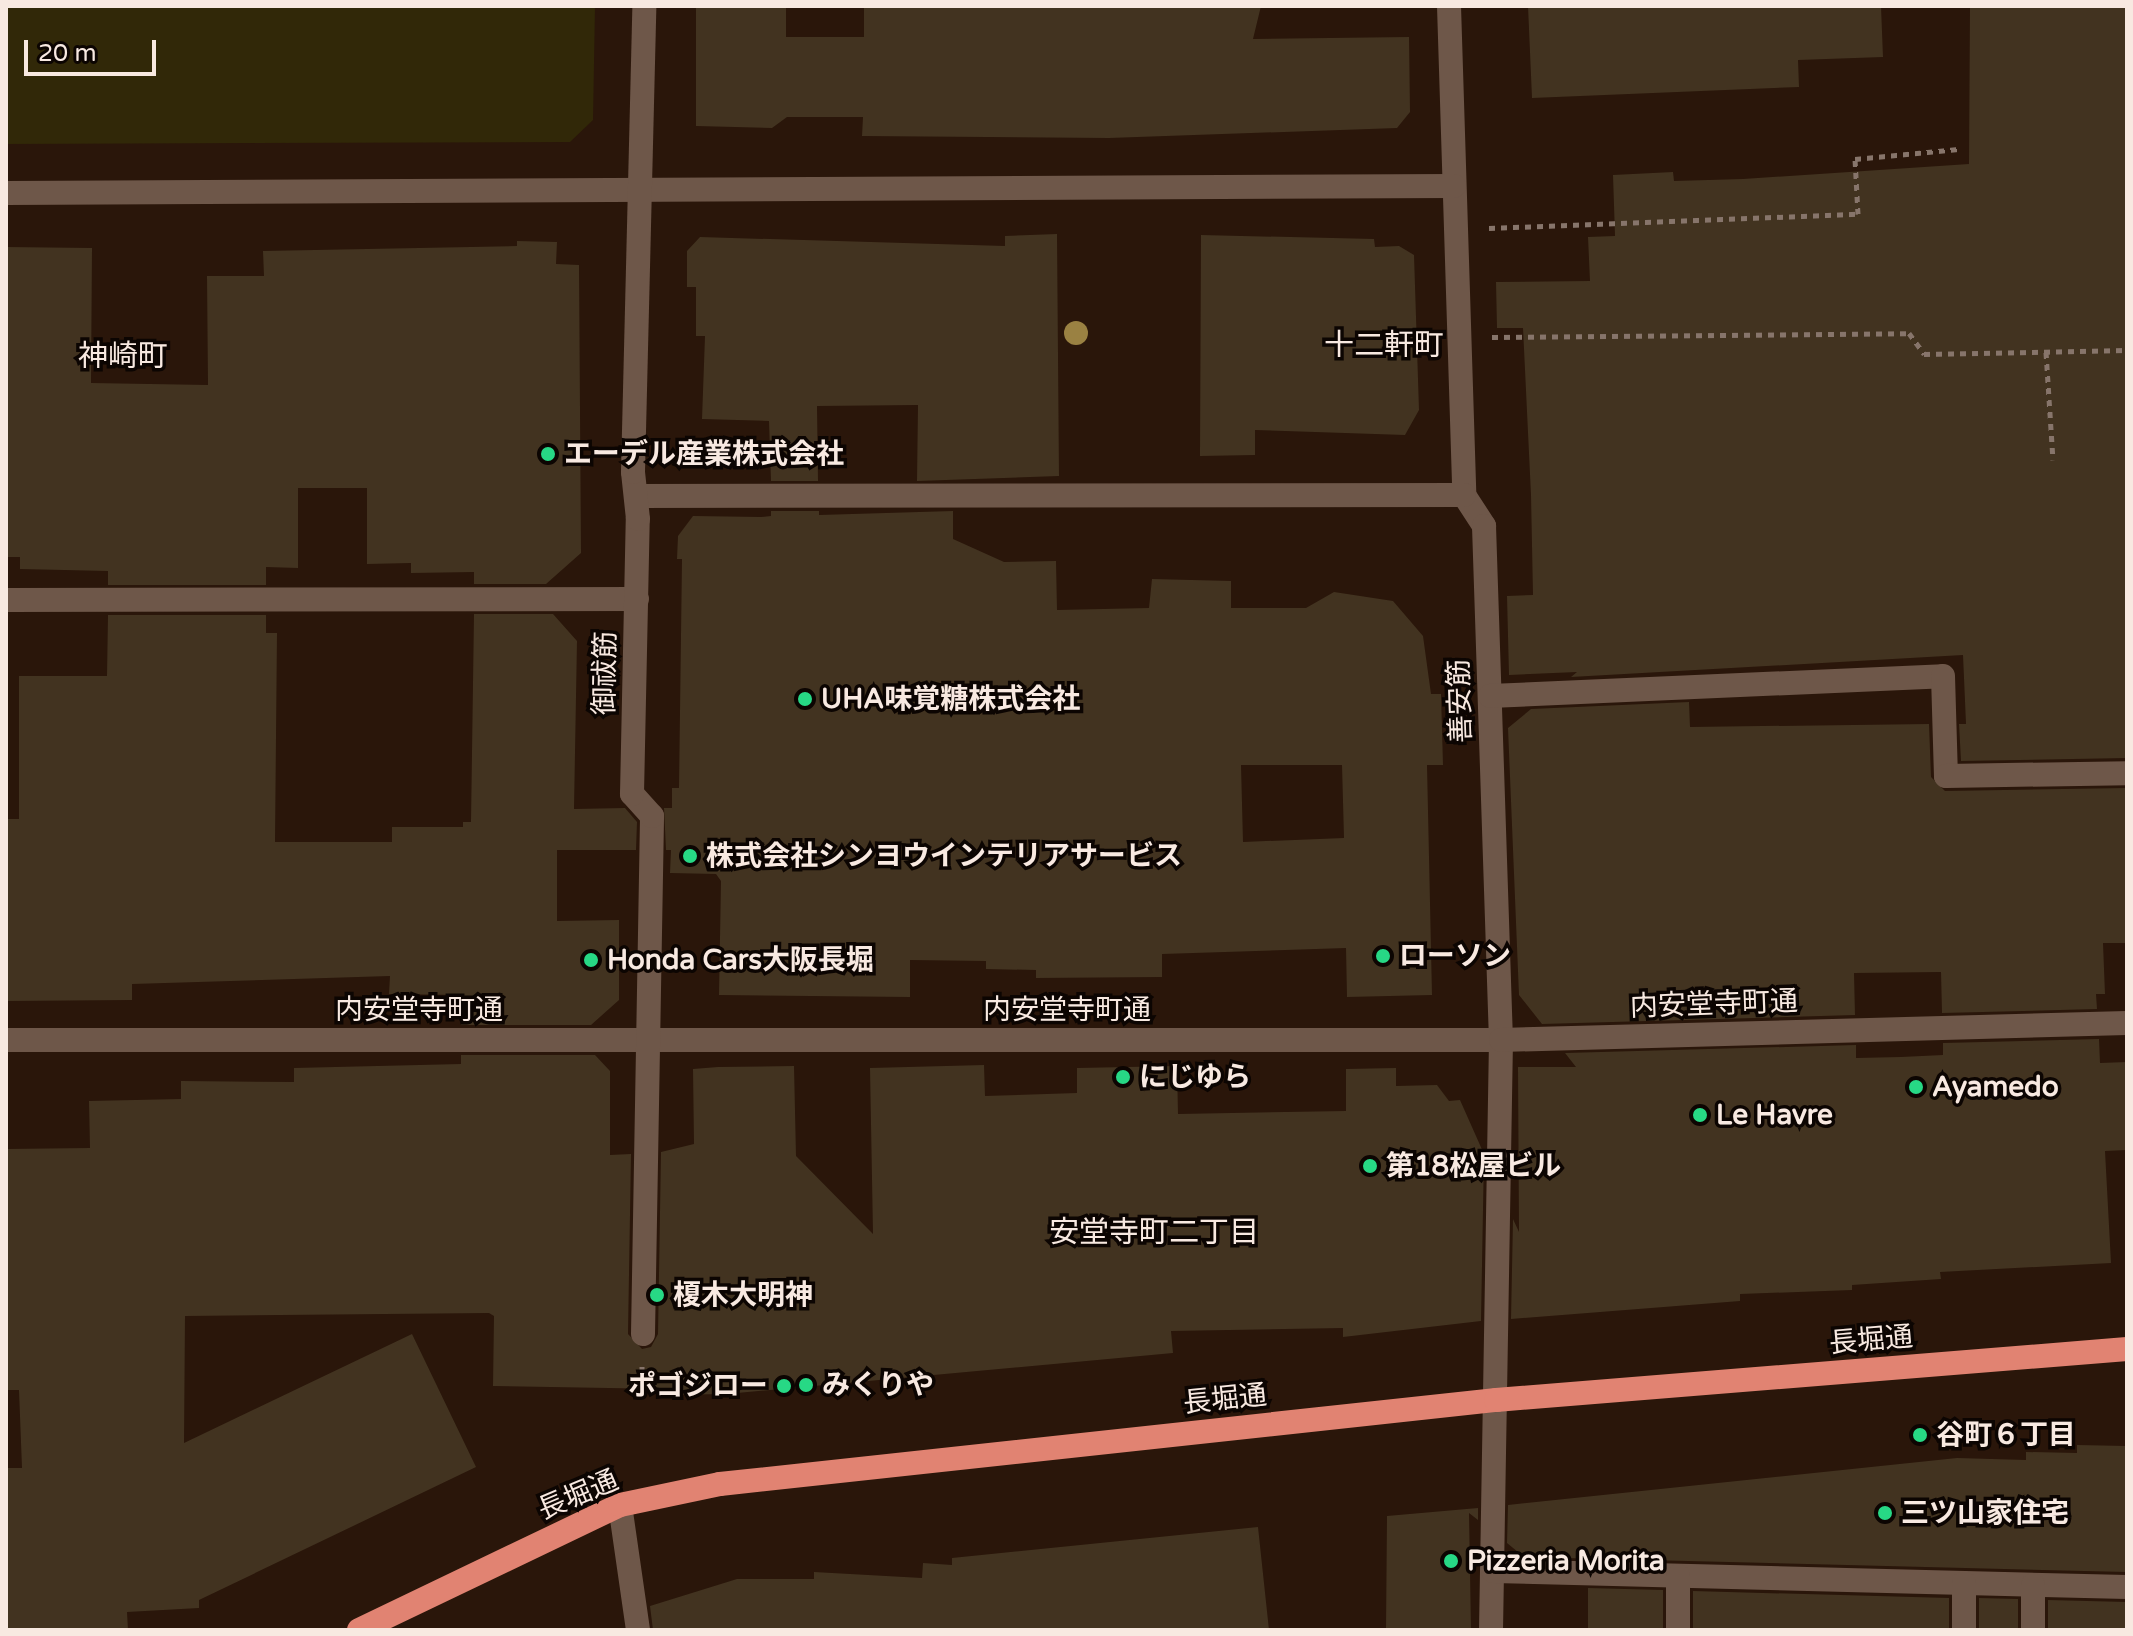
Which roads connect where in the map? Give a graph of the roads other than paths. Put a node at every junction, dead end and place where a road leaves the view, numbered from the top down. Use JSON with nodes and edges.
{"nodes":[{"id":1,"x":644,"y":6,"type":"edge"},
{"id":2,"x":1449,"y":6,"type":"edge"},
{"id":3,"x":1454,"y":186,"type":"junction"},
{"id":4,"x":639,"y":190,"type":"junction"},
{"id":5,"x":6,"y":193,"type":"edge"},
{"id":6,"x":1464,"y":495,"type":"junction"},
{"id":7,"x":636,"y":496,"type":"junction"},
{"id":8,"x":637,"y":599,"type":"junction"},
{"id":9,"x":6,"y":600,"type":"edge"},
{"id":10,"x":1490,"y":696,"type":"junction"},
{"id":11,"x":2127,"y":773,"type":"edge"},
{"id":12,"x":2127,"y":1023,"type":"edge"},
{"id":13,"x":647,"y":1039,"type":"junction"},
{"id":14,"x":6,"y":1040,"type":"edge"},
{"id":15,"x":1501,"y":1040,"type":"junction"},
{"id":16,"x":643,"y":1334,"type":"dead end"},
{"id":17,"x":2127,"y":1349,"type":"edge"},
{"id":18,"x":1496,"y":1400,"type":"junction"},
{"id":19,"x":620,"y":1505,"type":"junction"},
{"id":20,"x":1493,"y":1571,"type":"junction"},
{"id":21,"x":1678,"y":1576,"type":"junction"},
{"id":22,"x":1964,"y":1583,"type":"junction"},
{"id":23,"x":2033,"y":1585,"type":"junction"},
{"id":24,"x":2127,"y":1587,"type":"edge"},
{"id":25,"x":359,"y":1630,"type":"edge"},
{"id":26,"x":638,"y":1630,"type":"edge"},
{"id":27,"x":1491,"y":1630,"type":"edge"},
{"id":28,"x":1678,"y":1630,"type":"edge"},
{"id":29,"x":1964,"y":1630,"type":"edge"},
{"id":30,"x":2033,"y":1630,"type":"edge"}],
"edges":[{"from":1,"to":4,"type":"street","name":"御祓筋"},
{"from":2,"to":3,"type":"street","name":"善安筋"},
{"from":3,"to":4,"type":"street"},
{"from":3,"to":6,"type":"street","name":"善安筋"},
{"from":4,"to":5,"type":"street"},
{"from":4,"to":7,"type":"street","name":"御祓筋"},
{"from":6,"to":7,"type":"street"},
{"from":6,"to":10,"type":"street","name":"善安筋"},
{"from":7,"to":8,"type":"street","name":"御祓筋"},
{"from":8,"to":9,"type":"street"},
{"from":8,"to":13,"type":"street","name":"御祓筋"},
{"from":10,"to":11,"type":"street"},
{"from":10,"to":15,"type":"street","name":"善安筋"},
{"from":12,"to":15,"type":"street","name":"内安堂寺町通"},
{"from":13,"to":14,"type":"street","name":"内安堂寺町通"},
{"from":13,"to":15,"type":"street","name":"内安堂寺町通"},
{"from":13,"to":16,"type":"street","name":"御祓筋"},
{"from":15,"to":18,"type":"street","name":"善安筋"},
{"from":17,"to":18,"type":"highway","name":"長堀通"},
{"from":18,"to":19,"type":"highway","name":"長堀通"},
{"from":18,"to":20,"type":"street","name":"善安筋"},
{"from":19,"to":25,"type":"highway","name":"長堀通"},
{"from":19,"to":26,"type":"street"},
{"from":20,"to":21,"type":"street"},
{"from":20,"to":27,"type":"street","name":"善安筋"},
{"from":21,"to":22,"type":"street"},
{"from":21,"to":28,"type":"street"},
{"from":22,"to":23,"type":"street"},
{"from":22,"to":29,"type":"street"},
{"from":23,"to":24,"type":"street"},
{"from":23,"to":30,"type":"street"}]}
